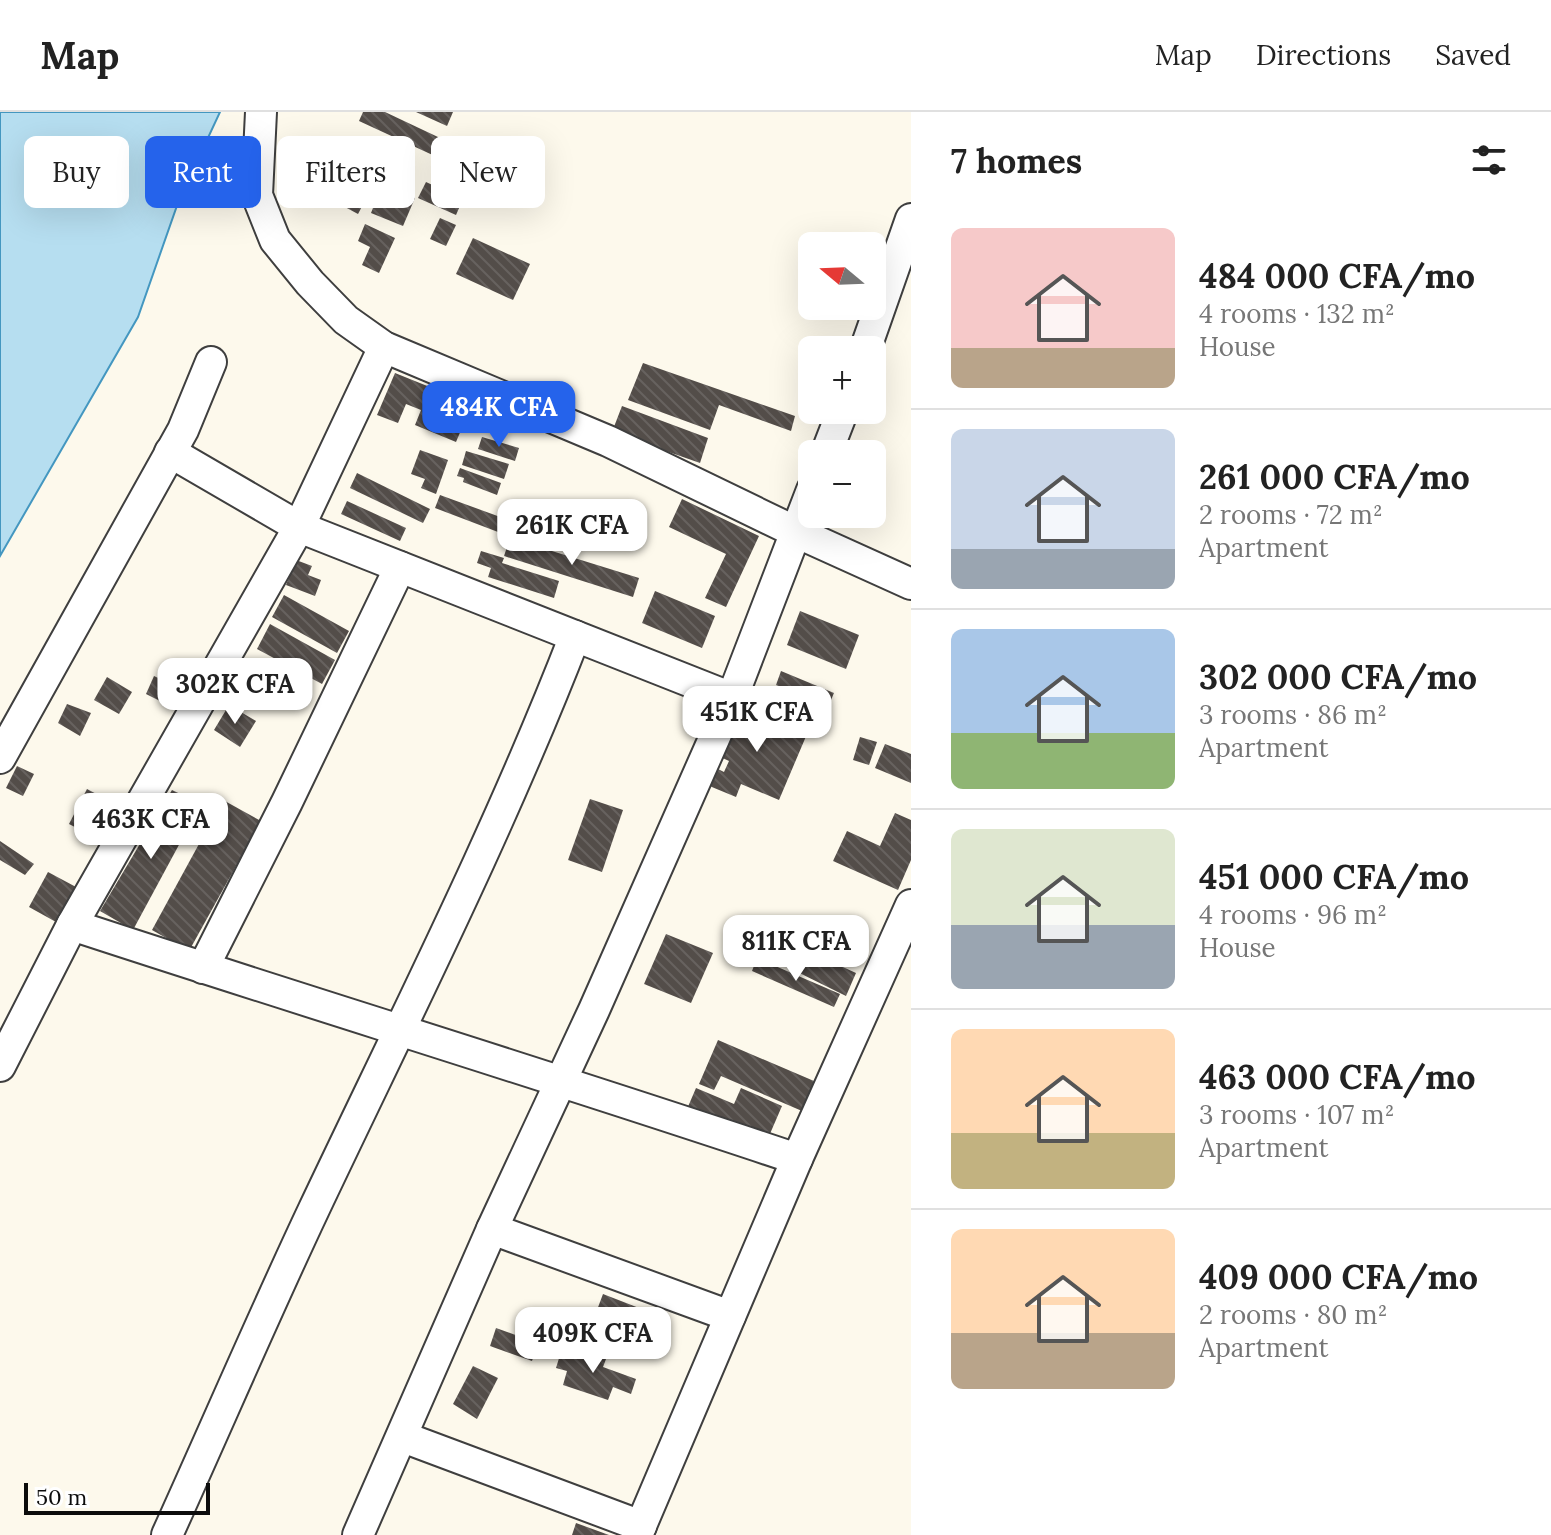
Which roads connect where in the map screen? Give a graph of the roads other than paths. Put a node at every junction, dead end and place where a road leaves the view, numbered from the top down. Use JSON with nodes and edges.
{"nodes":[{"id":1,"x":261,"y":112,"type":"edge"},
{"id":2,"x":911,"y":219,"type":"edge"},
{"id":3,"x":870,"y":336,"type":"edge"},
{"id":4,"x":384,"y":347,"type":"junction"},
{"id":5,"x":211,"y":362,"type":"dead end"},
{"id":6,"x":170,"y":452,"type":"junction"},
{"id":7,"x":299,"y":527,"type":"junction"},
{"id":8,"x":798,"y":527,"type":"edge"},
{"id":9,"x":796,"y":532,"type":"junction"},
{"id":10,"x":400,"y":567,"type":"junction"},
{"id":11,"x":911,"y":584,"type":"edge"},
{"id":12,"x":575,"y":636,"type":"junction"},
{"id":13,"x":732,"y":698,"type":"junction"},
{"id":14,"x":0,"y":758,"type":"edge"},
{"id":15,"x":911,"y":905,"type":"edge"},
{"id":16,"x":72,"y":925,"type":"junction"},
{"id":17,"x":203,"y":968,"type":"junction"},
{"id":18,"x":399,"y":1032,"type":"junction"},
{"id":19,"x":0,"y":1066,"type":"edge"},
{"id":20,"x":561,"y":1080,"type":"junction"},
{"id":21,"x":797,"y":1159,"type":"junction"},
{"id":22,"x":492,"y":1229,"type":"junction"},
{"id":23,"x":730,"y":1316,"type":"junction"},
{"id":24,"x":403,"y":1437,"type":"junction"},
{"id":25,"x":639,"y":1530,"type":"edge"},
{"id":26,"x":167,"y":1535,"type":"edge"},
{"id":27,"x":358,"y":1535,"type":"edge"}],
"edges":[{"from":1,"to":4,"type":"street"},
{"from":2,"to":3,"type":"street"},
{"from":4,"to":7,"type":"street"},
{"from":4,"to":9,"type":"street"},
{"from":5,"to":6,"type":"street"},
{"from":6,"to":7,"type":"street"},
{"from":6,"to":14,"type":"street"},
{"from":7,"to":10,"type":"street"},
{"from":7,"to":16,"type":"street"},
{"from":8,"to":9,"type":"street"},
{"from":9,"to":11,"type":"street"},
{"from":9,"to":13,"type":"street"},
{"from":10,"to":12,"type":"street"},
{"from":10,"to":17,"type":"street"},
{"from":12,"to":13,"type":"street"},
{"from":12,"to":18,"type":"street"},
{"from":13,"to":20,"type":"street"},
{"from":15,"to":21,"type":"street"},
{"from":16,"to":17,"type":"street"},
{"from":16,"to":19,"type":"street"},
{"from":17,"to":18,"type":"street"},
{"from":18,"to":20,"type":"street"},
{"from":18,"to":26,"type":"street"},
{"from":20,"to":21,"type":"street"},
{"from":20,"to":22,"type":"street"},
{"from":21,"to":23,"type":"street"},
{"from":22,"to":23,"type":"street"},
{"from":22,"to":24,"type":"street"},
{"from":23,"to":25,"type":"street"},
{"from":24,"to":25,"type":"street"},
{"from":24,"to":27,"type":"street"}]}
